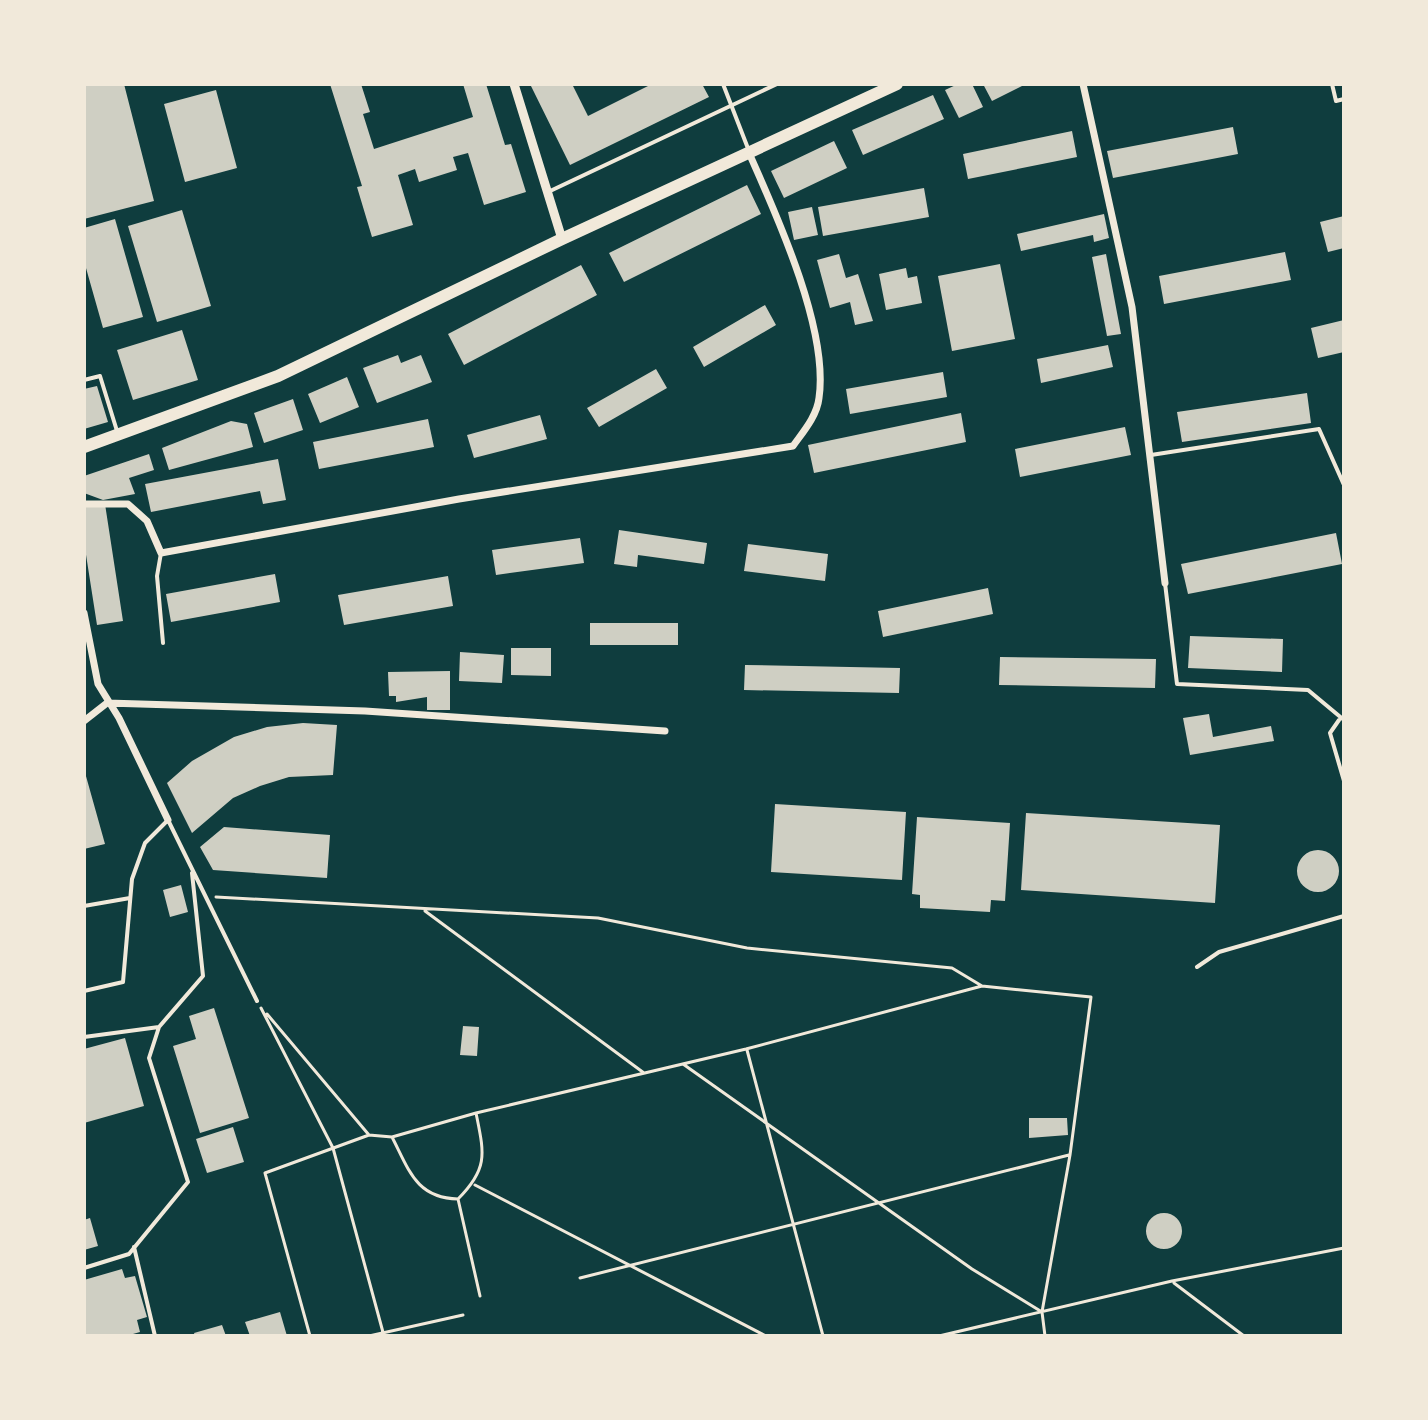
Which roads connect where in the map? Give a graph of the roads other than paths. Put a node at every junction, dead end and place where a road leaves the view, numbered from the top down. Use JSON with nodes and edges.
{"nodes":[{"id":1,"x":514,"y":84,"type":"edge"},
{"id":2,"x":723,"y":84,"type":"edge"},
{"id":3,"x":777,"y":84,"type":"edge"},
{"id":4,"x":897,"y":84,"type":"edge"},
{"id":5,"x":1083,"y":84,"type":"edge"},
{"id":6,"x":1332,"y":84,"type":"edge"},
{"id":7,"x":1344,"y":99,"type":"edge"},
{"id":8,"x":732,"y":105,"type":"junction"},
{"id":9,"x":749,"y":153,"type":"junction"},
{"id":10,"x":548,"y":192,"type":"junction"},
{"id":11,"x":562,"y":239,"type":"junction"},
{"id":12,"x":84,"y":380,"type":"edge"},
{"id":13,"x":118,"y":436,"type":"junction"},
{"id":14,"x":84,"y":447,"type":"edge"},
{"id":15,"x":1149,"y":456,"type":"junction"},
{"id":16,"x":1344,"y":485,"type":"edge"},
{"id":17,"x":84,"y":504,"type":"edge"},
{"id":18,"x":161,"y":553,"type":"junction"},
{"id":19,"x":1165,"y":583,"type":"joint"},
{"id":20,"x":84,"y":613,"type":"edge"},
{"id":21,"x":163,"y":643,"type":"dead end"},
{"id":22,"x":107,"y":703,"type":"junction"},
{"id":23,"x":1342,"y":720,"type":"edge"},
{"id":24,"x":84,"y":721,"type":"edge"},
{"id":25,"x":665,"y":731,"type":"dead end"},
{"id":26,"x":1344,"y":781,"type":"edge"},
{"id":27,"x":168,"y":820,"type":"junction"},
{"id":28,"x":192,"y":873,"type":"junction"},
{"id":29,"x":130,"y":898,"type":"junction"},
{"id":30,"x":84,"y":906,"type":"edge"},
{"id":31,"x":1344,"y":916,"type":"edge"},
{"id":32,"x":1197,"y":967,"type":"dead end"},
{"id":33,"x":84,"y":991,"type":"edge"},
{"id":34,"x":257,"y":1001,"type":"road end"},
{"id":35,"x":159,"y":1027,"type":"junction"},
{"id":36,"x":84,"y":1037,"type":"edge"},
{"id":37,"x":134,"y":1247,"type":"junction"},
{"id":38,"x":84,"y":1268,"type":"edge"},
{"id":39,"x":155,"y":1336,"type":"edge"}],
"edges":[{"from":1,"to":10,"type":"street"},
{"from":2,"to":8,"type":"lane"},
{"from":3,"to":8,"type":"lane"},
{"from":4,"to":9,"type":"main road"},
{"from":5,"to":15,"type":"street"},
{"from":6,"to":7,"type":"lane"},
{"from":8,"to":9,"type":"lane"},
{"from":8,"to":10,"type":"lane"},
{"from":9,"to":11,"type":"main road"},
{"from":9,"to":18,"type":"street"},
{"from":10,"to":11,"type":"street"},
{"from":11,"to":13,"type":"main road"},
{"from":12,"to":13,"type":"lane"},
{"from":13,"to":14,"type":"main road"},
{"from":15,"to":16,"type":"lane"},
{"from":15,"to":19,"type":"street"},
{"from":17,"to":18,"type":"street"},
{"from":18,"to":21,"type":"lane"},
{"from":19,"to":23,"type":"lane"},
{"from":20,"to":22,"type":"street"},
{"from":22,"to":24,"type":"street"},
{"from":22,"to":25,"type":"street"},
{"from":22,"to":27,"type":"street"},
{"from":23,"to":26,"type":"lane"},
{"from":27,"to":28,"type":"lane"},
{"from":27,"to":29,"type":"lane"},
{"from":28,"to":34,"type":"lane"},
{"from":28,"to":35,"type":"lane"},
{"from":29,"to":30,"type":"lane"},
{"from":29,"to":33,"type":"lane"},
{"from":31,"to":32,"type":"lane"},
{"from":35,"to":36,"type":"lane"},
{"from":35,"to":37,"type":"lane"},
{"from":37,"to":38,"type":"lane"},
{"from":37,"to":39,"type":"lane"}]}
